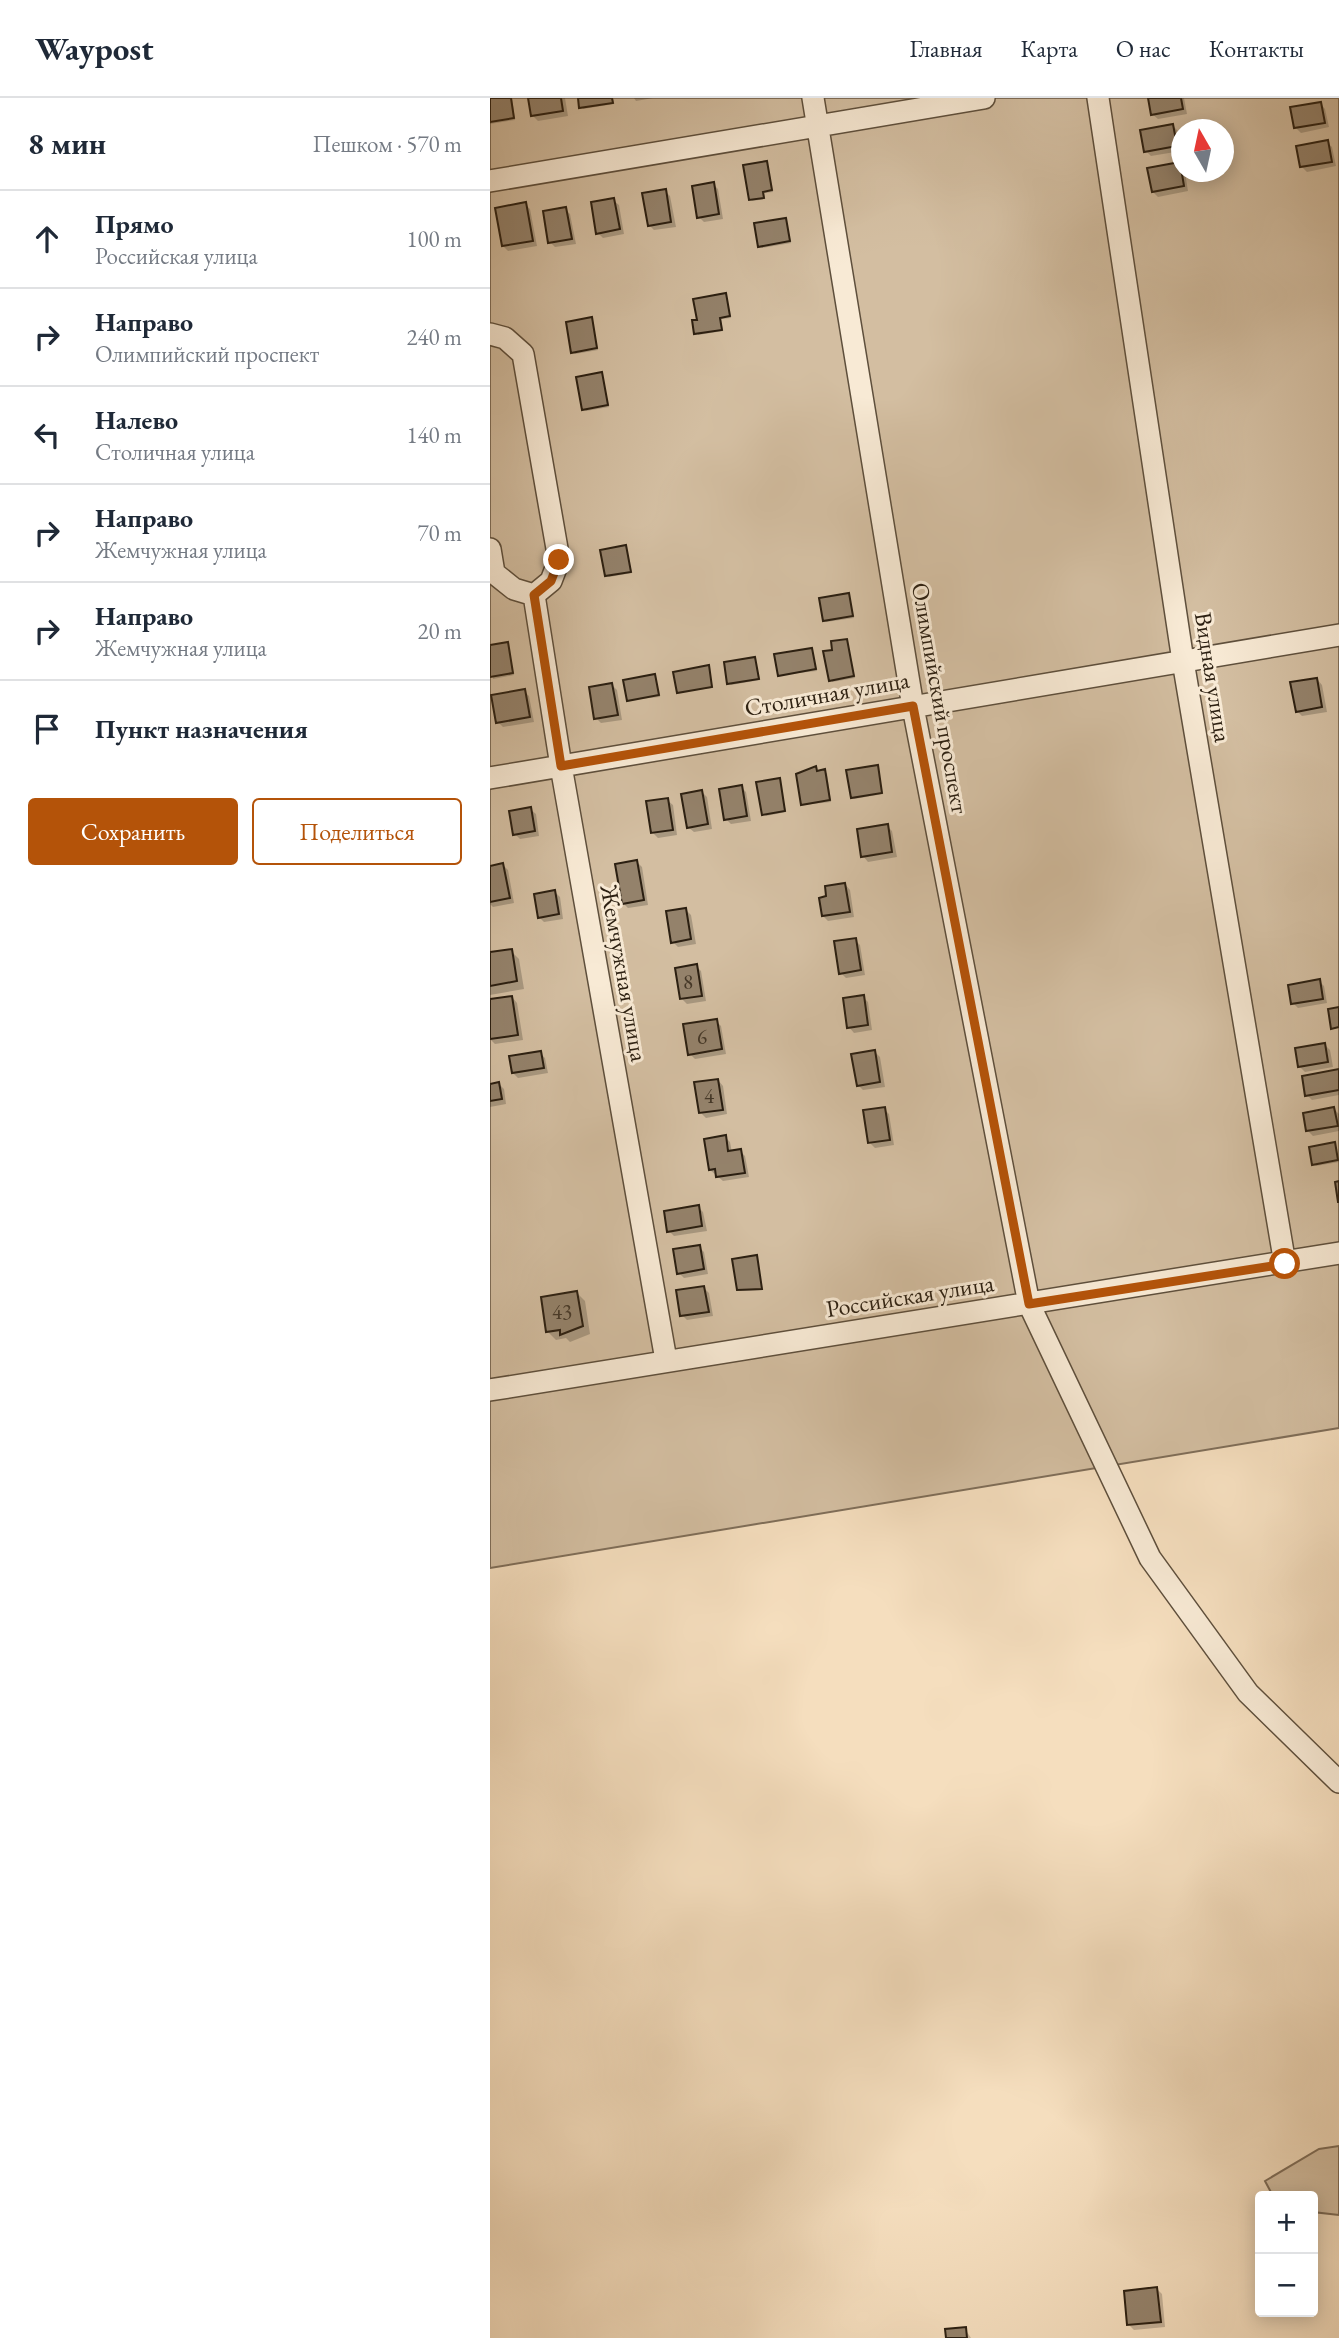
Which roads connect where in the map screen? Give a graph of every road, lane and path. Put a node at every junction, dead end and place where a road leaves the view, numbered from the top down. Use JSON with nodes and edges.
{"nodes":[{"id":1,"x":813,"y":98,"type":"edge"},
{"id":2,"x":984,"y":98,"type":"edge"},
{"id":3,"x":1098,"y":98,"type":"edge"},
{"id":4,"x":818,"y":126,"type":"junction"},
{"id":5,"x":490,"y":181,"type":"edge"},
{"id":6,"x":490,"y":334,"type":"edge"},
{"id":7,"x":490,"y":549,"type":"edge"},
{"id":8,"x":534,"y":595,"type":"junction"},
{"id":9,"x":1339,"y":635,"type":"edge"},
{"id":10,"x":1183,"y":661,"type":"junction"},
{"id":11,"x":913,"y":706,"type":"junction"},
{"id":12,"x":561,"y":766,"type":"junction"},
{"id":13,"x":490,"y":778,"type":"edge"},
{"id":14,"x":1339,"y":1253,"type":"edge"},
{"id":15,"x":1285,"y":1264,"type":"junction"},
{"id":16,"x":1029,"y":1304,"type":"junction"},
{"id":17,"x":666,"y":1360,"type":"junction"},
{"id":18,"x":490,"y":1390,"type":"edge"},
{"id":19,"x":1339,"y":1783,"type":"edge"}],
"edges":[{"from":1,"to":4,"type":"street","name":"Олимпийский проспект"},
{"from":2,"to":4,"type":"street"},
{"from":3,"to":10,"type":"street","name":"Видная улица"},
{"from":4,"to":5,"type":"street"},
{"from":4,"to":11,"type":"street","name":"Олимпийский проспект"},
{"from":6,"to":8,"type":"street"},
{"from":7,"to":8,"type":"street"},
{"from":8,"to":12,"type":"street","name":"Жемчужная улица"},
{"from":9,"to":10,"type":"street","name":"Столичная улица"},
{"from":10,"to":11,"type":"street","name":"Столичная улица"},
{"from":10,"to":15,"type":"street","name":"Видная улица"},
{"from":11,"to":12,"type":"street","name":"Столичная улица"},
{"from":11,"to":16,"type":"street","name":"Олимпийский проспект"},
{"from":12,"to":13,"type":"street","name":"Столичная улица"},
{"from":12,"to":17,"type":"street","name":"Жемчужная улица"},
{"from":14,"to":15,"type":"street","name":"Российская улица"},
{"from":15,"to":16,"type":"street","name":"Российская улица"},
{"from":16,"to":17,"type":"street","name":"Российская улица"},
{"from":16,"to":19,"type":"street","name":"Олимпийский проспект"},
{"from":17,"to":18,"type":"street","name":"Российская улица"}]}
